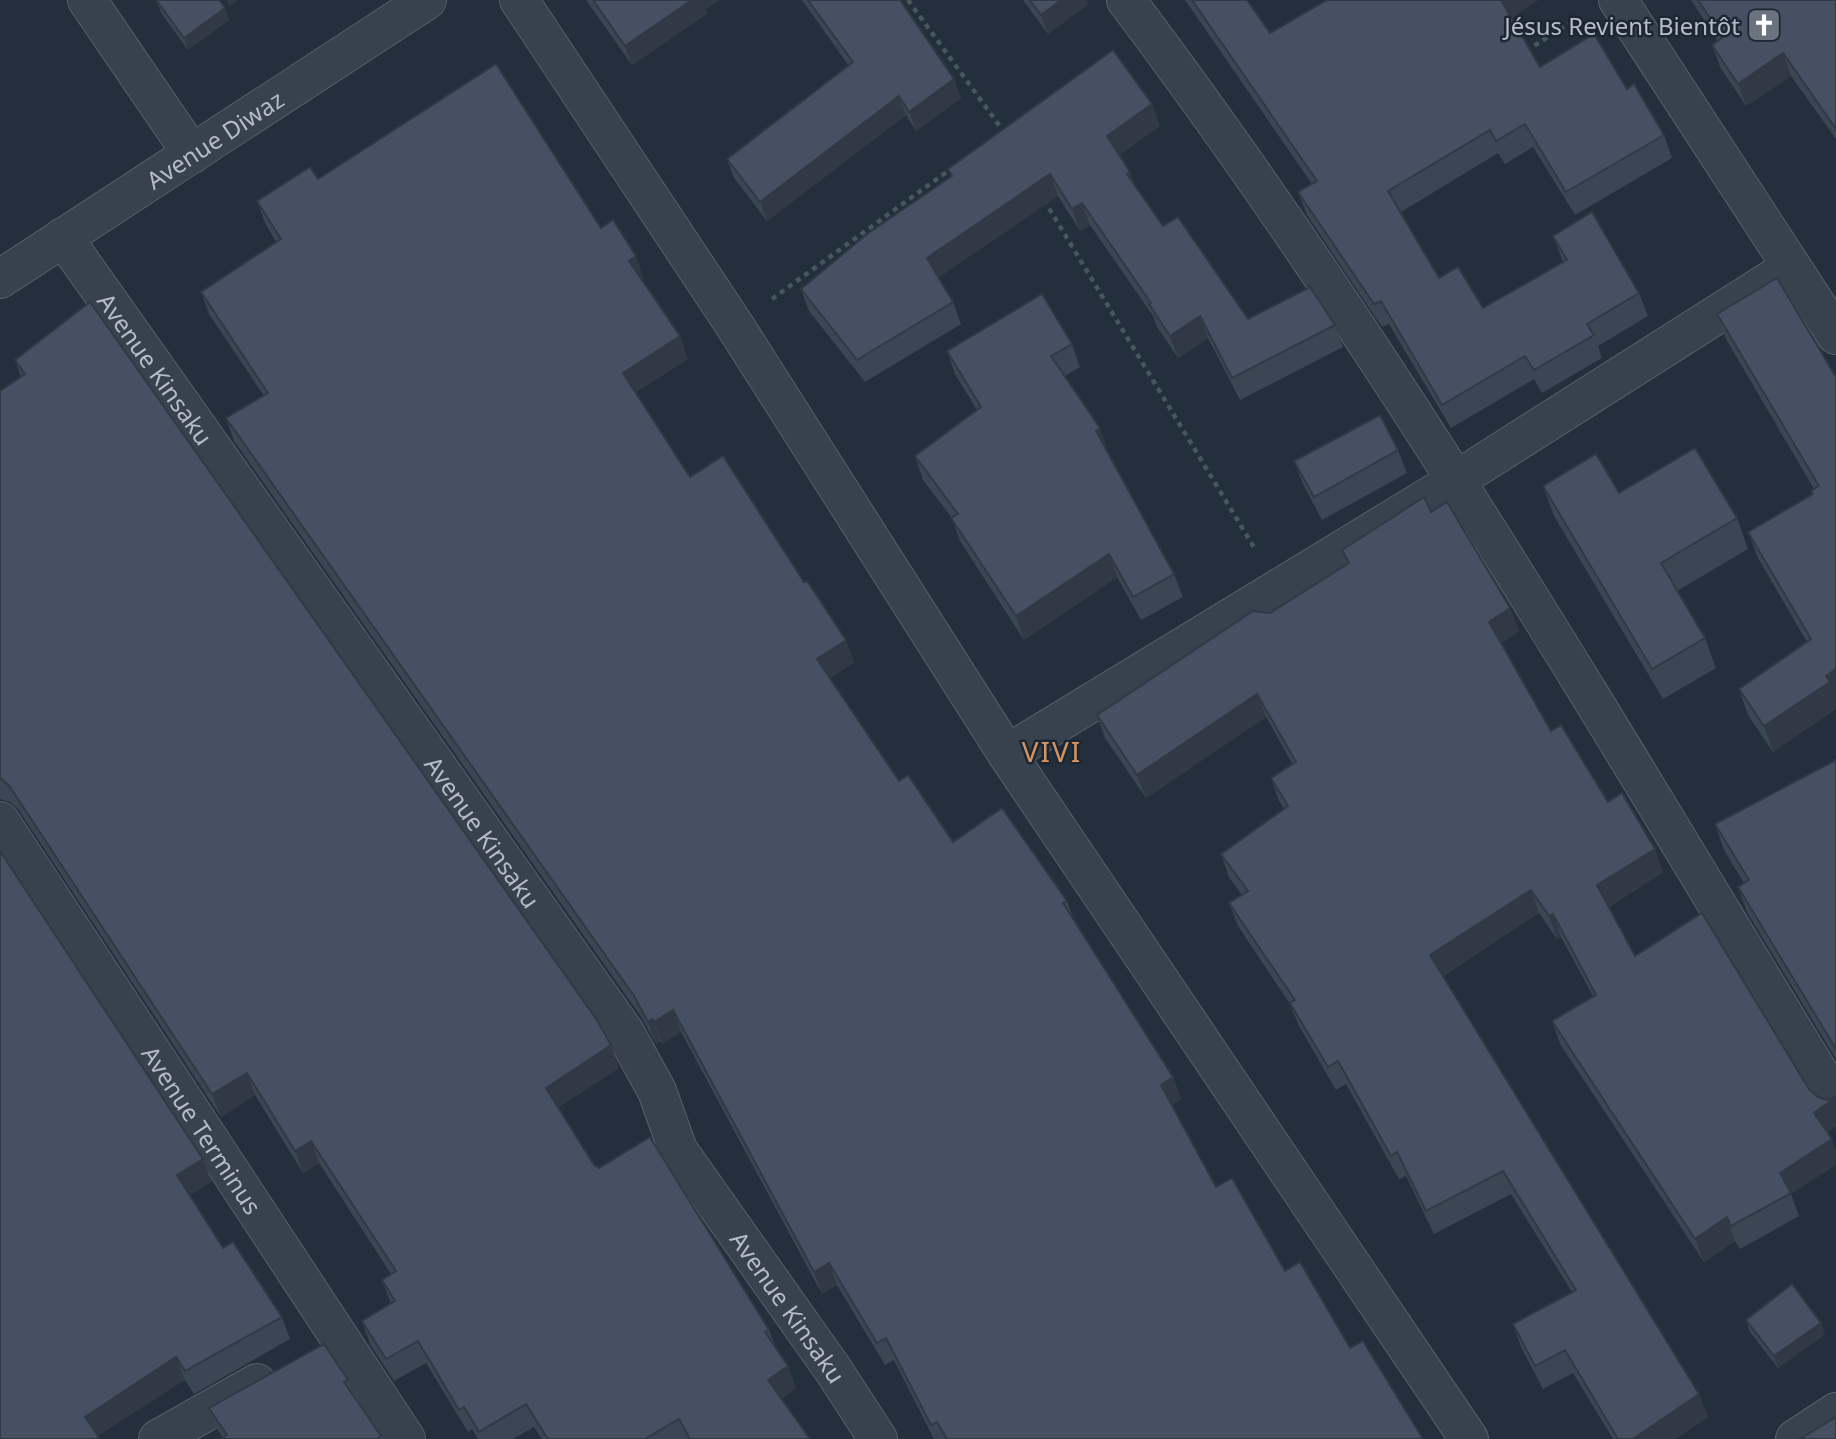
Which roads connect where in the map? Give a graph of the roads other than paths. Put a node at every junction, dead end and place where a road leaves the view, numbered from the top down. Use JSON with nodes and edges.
{"nodes":[{"id":1,"x":87,"y":0,"type":"edge"},
{"id":2,"x":427,"y":0,"type":"edge"},
{"id":3,"x":519,"y":0,"type":"edge"},
{"id":4,"x":1126,"y":0,"type":"edge"},
{"id":5,"x":1618,"y":0,"type":"edge"},
{"id":6,"x":191,"y":154,"type":"junction"},
{"id":7,"x":63,"y":237,"type":"junction"},
{"id":8,"x":1790,"y":268,"type":"junction"},
{"id":9,"x":0,"y":279,"type":"edge"},
{"id":10,"x":1836,"y":335,"type":"edge"},
{"id":11,"x":1458,"y":479,"type":"junction"},
{"id":12,"x":1007,"y":754,"type":"junction"},
{"id":13,"x":0,"y":821,"type":"edge"},
{"id":14,"x":1836,"y":1101,"type":"edge"},
{"id":15,"x":338,"y":1338,"type":"junction"},
{"id":16,"x":1836,"y":1412,"type":"edge"},
{"id":17,"x":158,"y":1439,"type":"edge"},
{"id":18,"x":406,"y":1439,"type":"edge"},
{"id":19,"x":877,"y":1439,"type":"edge"},
{"id":20,"x":1469,"y":1439,"type":"edge"},
{"id":21,"x":1795,"y":1439,"type":"edge"}],
"edges":[{"from":1,"to":6,"type":"street"},
{"from":2,"to":6,"type":"street","name":"Avenue Diwaz"},
{"from":3,"to":12,"type":"street"},
{"from":4,"to":11,"type":"street"},
{"from":5,"to":8,"type":"street"},
{"from":6,"to":7,"type":"street","name":"Avenue Diwaz"},
{"from":7,"to":9,"type":"street","name":"Avenue Diwaz"},
{"from":7,"to":19,"type":"street","name":"Avenue Kinsaku"},
{"from":8,"to":10,"type":"street"},
{"from":8,"to":11,"type":"street"},
{"from":11,"to":12,"type":"street"},
{"from":11,"to":14,"type":"street"},
{"from":12,"to":20,"type":"street"},
{"from":13,"to":15,"type":"street","name":"Avenue Terminus"},
{"from":15,"to":17,"type":"street"},
{"from":15,"to":18,"type":"street","name":"Avenue Terminus"},
{"from":16,"to":21,"type":"street"}]}
